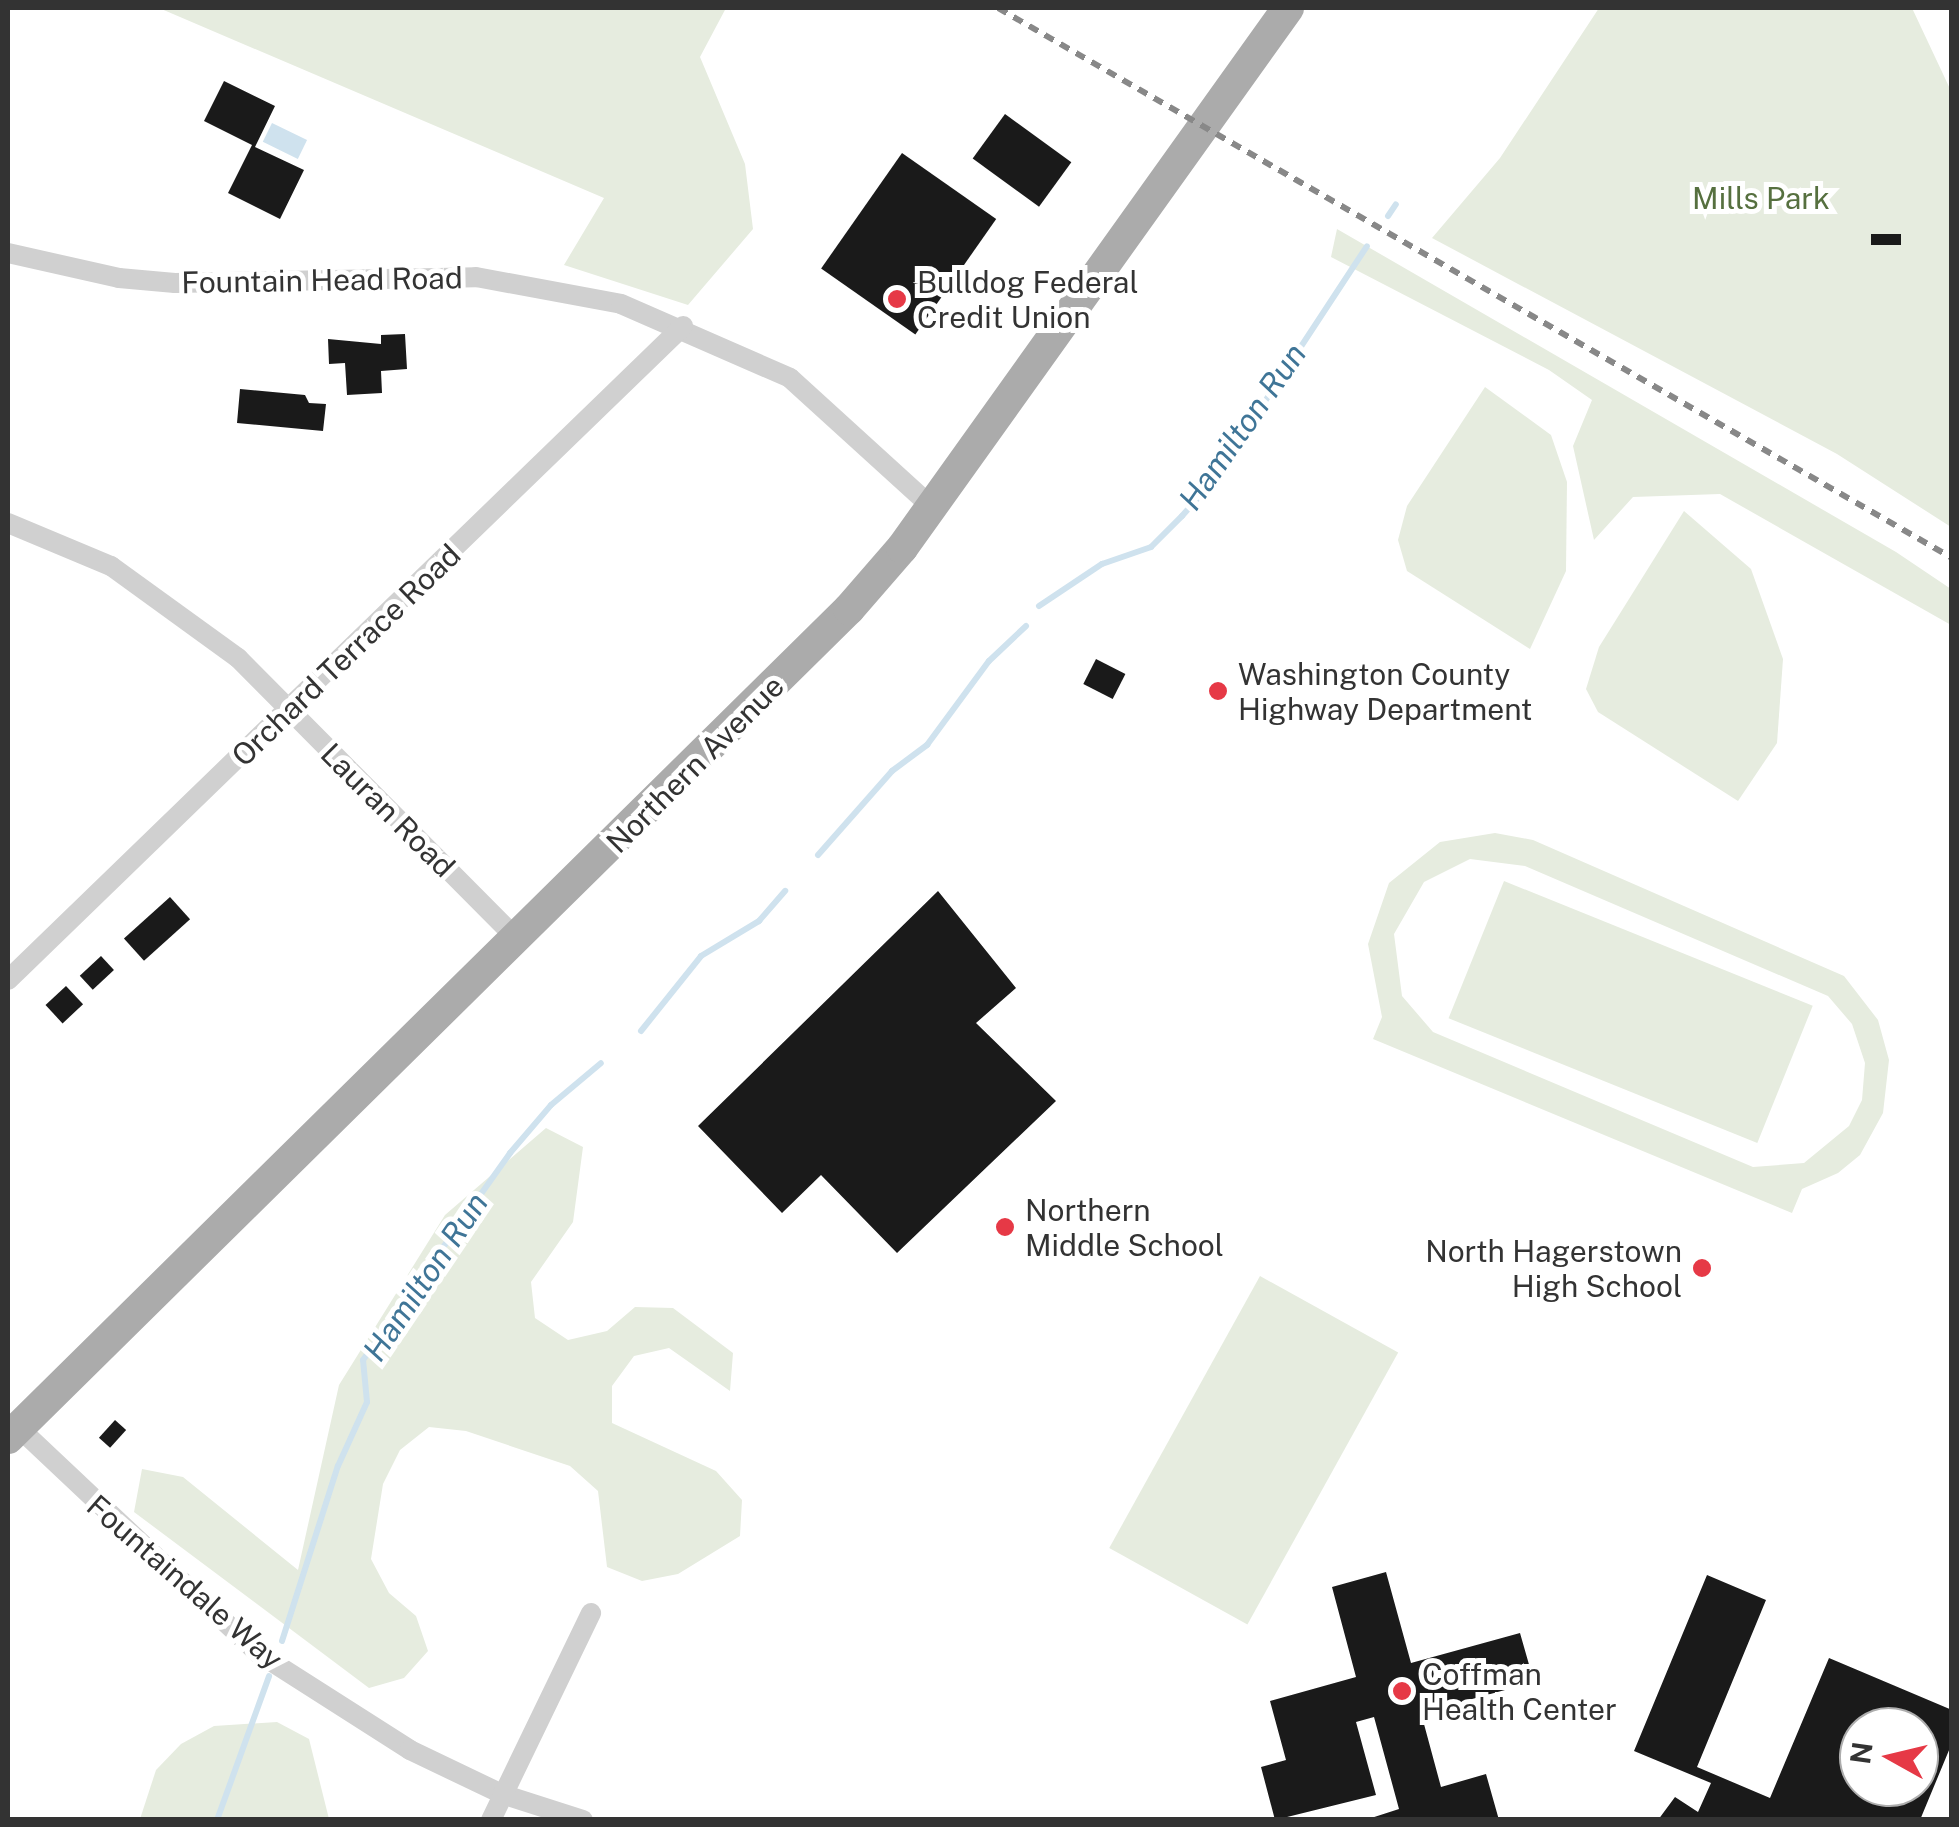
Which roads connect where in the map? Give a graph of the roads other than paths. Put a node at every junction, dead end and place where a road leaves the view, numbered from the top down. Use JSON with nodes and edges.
{"nodes":[{"id":1,"x":1288,"y":8,"type":"edge"},
{"id":2,"x":8,"y":253,"type":"edge"},
{"id":3,"x":683,"y":326,"type":"junction"},
{"id":4,"x":932,"y":507,"type":"junction"},
{"id":5,"x":8,"y":523,"type":"edge"},
{"id":6,"x":290,"y":710,"type":"junction"},
{"id":7,"x":517,"y":939,"type":"junction"},
{"id":8,"x":8,"y":980,"type":"edge"},
{"id":9,"x":13,"y":1432,"type":"edge"},
{"id":10,"x":591,"y":1613,"type":"dead end"},
{"id":11,"x":502,"y":1794,"type":"junction"},
{"id":12,"x":491,"y":1820,"type":"edge"},
{"id":13,"x":583,"y":1820,"type":"edge"}],
"edges":[{"from":1,"to":4,"type":"main road","name":"Northern Avenue"},
{"from":2,"to":3,"type":"street","name":"Fountain Head Road"},
{"from":3,"to":4,"type":"street","name":"Fountain Head Road"},
{"from":3,"to":6,"type":"street","name":"Orchard Terrace Road"},
{"from":4,"to":7,"type":"main road","name":"Northern Avenue"},
{"from":5,"to":6,"type":"street","name":"Lauran Road"},
{"from":6,"to":7,"type":"street","name":"Lauran Road"},
{"from":6,"to":8,"type":"street","name":"Orchard Terrace Road"},
{"from":7,"to":9,"type":"main road","name":"Northern Avenue"},
{"from":9,"to":11,"type":"street","name":"Fountaindale Way"},
{"from":10,"to":11,"type":"street"},
{"from":11,"to":12,"type":"street"},
{"from":11,"to":13,"type":"street","name":"Fountaindale Way"}]}
